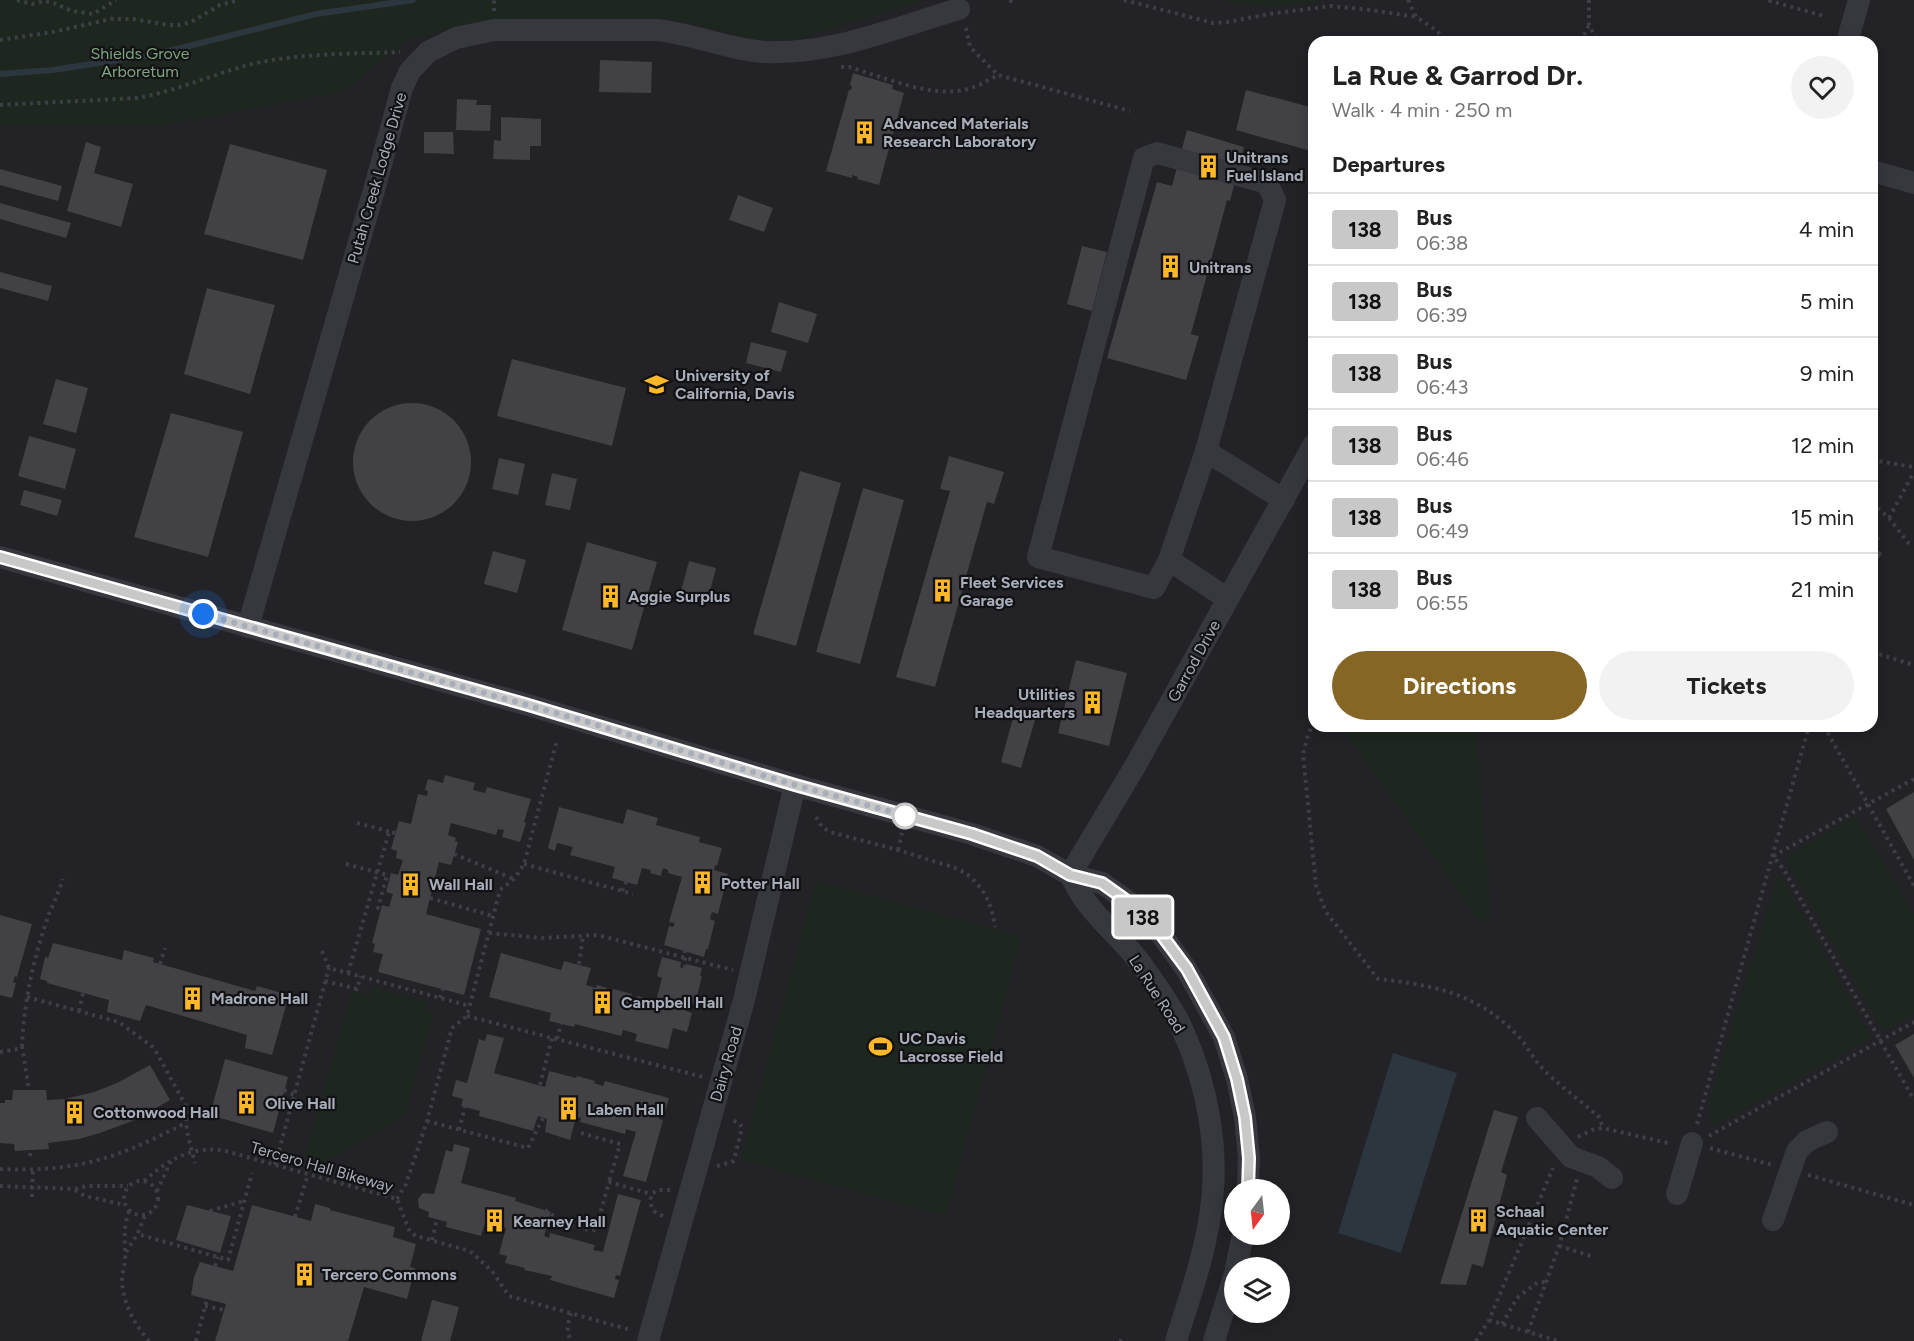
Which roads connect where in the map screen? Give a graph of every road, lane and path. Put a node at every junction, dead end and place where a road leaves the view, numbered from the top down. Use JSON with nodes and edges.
{"nodes":[{"id":1,"x":17,"y":0,"type":"edge"},
{"id":2,"x":116,"y":0,"type":"edge"},
{"id":3,"x":239,"y":0,"type":"edge"},
{"id":4,"x":1124,"y":0,"type":"edge"},
{"id":5,"x":1337,"y":0,"type":"edge"},
{"id":6,"x":1408,"y":0,"type":"edge"},
{"id":7,"x":1589,"y":0,"type":"edge"},
{"id":8,"x":1771,"y":0,"type":"edge"},
{"id":9,"x":1858,"y":0,"type":"edge"},
{"id":10,"x":1331,"y":6,"type":"junction"},
{"id":11,"x":959,"y":9,"type":"joint"},
{"id":12,"x":93,"y":14,"type":"junction"},
{"id":13,"x":1824,"y":16,"type":"dead end"},
{"id":14,"x":1416,"y":17,"type":"junction"},
{"id":15,"x":95,"y":21,"type":"junction"},
{"id":16,"x":1589,"y":25,"type":"junction"},
{"id":17,"x":1442,"y":36,"type":"edge"},
{"id":18,"x":1584,"y":36,"type":"edge"},
{"id":19,"x":1595,"y":36,"type":"edge"},
{"id":20,"x":1849,"y":36,"type":"edge"},
{"id":21,"x":0,"y":40,"type":"edge"},
{"id":22,"x":428,"y":52,"type":"junction"},
{"id":23,"x":837,"y":67,"type":"dead end"},
{"id":24,"x":998,"y":75,"type":"junction"},
{"id":25,"x":0,"y":105,"type":"edge"},
{"id":26,"x":1130,"y":111,"type":"dead end"},
{"id":27,"x":1878,"y":173,"type":"edge"},
{"id":28,"x":1914,"y":183,"type":"edge"},
{"id":29,"x":1206,"y":451,"type":"junction"},
{"id":30,"x":1308,"y":455,"type":"edge"},
{"id":31,"x":1878,"y":462,"type":"edge"},
{"id":32,"x":1914,"y":466,"type":"edge"},
{"id":33,"x":1914,"y":472,"type":"edge"},
{"id":34,"x":1284,"y":500,"type":"junction"},
{"id":35,"x":1878,"y":508,"type":"edge"},
{"id":36,"x":1889,"y":518,"type":"junction"},
{"id":37,"x":1909,"y":544,"type":"dead end"},
{"id":38,"x":0,"y":557,"type":"edge"},
{"id":39,"x":1169,"y":560,"type":"junction"},
{"id":40,"x":1228,"y":599,"type":"junction"},
{"id":41,"x":248,"y":627,"type":"junction"},
{"id":42,"x":1878,"y":654,"type":"edge"},
{"id":43,"x":1914,"y":665,"type":"edge"},
{"id":44,"x":1309,"y":732,"type":"edge"},
{"id":45,"x":1807,"y":732,"type":"edge"},
{"id":46,"x":1827,"y":732,"type":"edge"},
{"id":47,"x":557,"y":740,"type":"dead end"},
{"id":48,"x":1914,"y":779,"type":"edge"},
{"id":49,"x":795,"y":785,"type":"junction"},
{"id":50,"x":1867,"y":804,"type":"junction"},
{"id":51,"x":816,"y":817,"type":"dead end"},
{"id":52,"x":357,"y":823,"type":"dead end"},
{"id":53,"x":389,"y":832,"type":"junction"},
{"id":54,"x":395,"y":833,"type":"dead end"},
{"id":55,"x":454,"y":854,"type":"dead end"},
{"id":56,"x":1773,"y":856,"type":"junction"},
{"id":57,"x":346,"y":864,"type":"dead end"},
{"id":58,"x":524,"y":864,"type":"junction"},
{"id":59,"x":377,"y":872,"type":"junction"},
{"id":60,"x":1070,"y":875,"type":"junction"},
{"id":61,"x":63,"y":879,"type":"dead end"},
{"id":62,"x":514,"y":879,"type":"junction"},
{"id":63,"x":626,"y":882,"type":"dead end"},
{"id":64,"x":1914,"y":886,"type":"edge"},
{"id":65,"x":622,"y":891,"type":"junction"},
{"id":66,"x":633,"y":894,"type":"dead end"},
{"id":67,"x":430,"y":898,"type":"dead end"},
{"id":68,"x":381,"y":909,"type":"dead end"},
{"id":69,"x":493,"y":916,"type":"junction"},
{"id":70,"x":995,"y":927,"type":"dead end"},
{"id":71,"x":489,"y":933,"type":"junction"},
{"id":72,"x":583,"y":936,"type":"junction"},
{"id":73,"x":165,"y":948,"type":"dead end"},
{"id":74,"x":322,"y":951,"type":"dead end"},
{"id":75,"x":686,"y":951,"type":"dead end"},
{"id":76,"x":684,"y":957,"type":"junction"},
{"id":77,"x":160,"y":964,"type":"dead end"},
{"id":78,"x":579,"y":964,"type":"dead end"},
{"id":79,"x":329,"y":968,"type":"junction"},
{"id":80,"x":685,"y":969,"type":"dead end"},
{"id":81,"x":734,"y":970,"type":"dead end"},
{"id":82,"x":348,"y":973,"type":"junction"},
{"id":83,"x":361,"y":976,"type":"junction"},
{"id":84,"x":325,"y":981,"type":"junction"},
{"id":85,"x":443,"y":989,"type":"dead end"},
{"id":86,"x":83,"y":993,"type":"dead end"},
{"id":87,"x":27,"y":997,"type":"junction"},
{"id":88,"x":440,"y":998,"type":"junction"},
{"id":89,"x":470,"y":1006,"type":"junction"},
{"id":90,"x":79,"y":1011,"type":"junction"},
{"id":91,"x":467,"y":1016,"type":"junction"},
{"id":92,"x":1914,"y":1022,"type":"edge"},
{"id":93,"x":561,"y":1024,"type":"dead end"},
{"id":94,"x":554,"y":1039,"type":"junction"},
{"id":95,"x":1880,"y":1041,"type":"junction"},
{"id":96,"x":22,"y":1046,"type":"junction"},
{"id":97,"x":0,"y":1052,"type":"edge"},
{"id":98,"x":704,"y":1077,"type":"dead end"},
{"id":99,"x":540,"y":1085,"type":"dead end"},
{"id":100,"x":29,"y":1090,"type":"dead end"},
{"id":101,"x":284,"y":1090,"type":"dead end"},
{"id":102,"x":294,"y":1095,"type":"junction"},
{"id":103,"x":1914,"y":1100,"type":"edge"},
{"id":104,"x":465,"y":1107,"type":"dead end"},
{"id":105,"x":543,"y":1118,"type":"dead end"},
{"id":106,"x":1537,"y":1118,"type":"dead end"},
{"id":107,"x":730,"y":1119,"type":"dead end"},
{"id":108,"x":427,"y":1121,"type":"junction"},
{"id":109,"x":186,"y":1123,"type":"junction"},
{"id":110,"x":1603,"y":1128,"type":"junction"},
{"id":111,"x":459,"y":1130,"type":"junction"},
{"id":112,"x":1827,"y":1132,"type":"dead end"},
{"id":113,"x":581,"y":1133,"type":"dead end"},
{"id":114,"x":1692,"y":1143,"type":"junction"},
{"id":115,"x":1563,"y":1149,"type":"junction"},
{"id":116,"x":193,"y":1152,"type":"junction"},
{"id":117,"x":171,"y":1161,"type":"junction"},
{"id":118,"x":1582,"y":1162,"type":"junction"},
{"id":119,"x":195,"y":1163,"type":"dead end"},
{"id":120,"x":275,"y":1165,"type":"junction"},
{"id":121,"x":717,"y":1166,"type":"dead end"},
{"id":122,"x":0,"y":1170,"type":"edge"},
{"id":123,"x":33,"y":1170,"type":"junction"},
{"id":124,"x":252,"y":1173,"type":"dead end"},
{"id":125,"x":308,"y":1174,"type":"junction"},
{"id":126,"x":1612,"y":1178,"type":"dead end"},
{"id":127,"x":1248,"y":1179,"type":"edge"},
{"id":128,"x":144,"y":1181,"type":"junction"},
{"id":129,"x":609,"y":1182,"type":"junction"},
{"id":130,"x":0,"y":1186,"type":"edge"},
{"id":131,"x":128,"y":1186,"type":"junction"},
{"id":132,"x":33,"y":1188,"type":"junction"},
{"id":133,"x":75,"y":1190,"type":"junction"},
{"id":134,"x":672,"y":1191,"type":"dead end"},
{"id":135,"x":157,"y":1192,"type":"junction"},
{"id":136,"x":651,"y":1194,"type":"junction"},
{"id":137,"x":1677,"y":1194,"type":"dead end"},
{"id":138,"x":32,"y":1197,"type":"dead end"},
{"id":139,"x":397,"y":1199,"type":"junction"},
{"id":140,"x":244,"y":1201,"type":"junction"},
{"id":141,"x":125,"y":1205,"type":"junction"},
{"id":142,"x":545,"y":1210,"type":"dead end"},
{"id":143,"x":129,"y":1211,"type":"junction"},
{"id":144,"x":210,"y":1211,"type":"dead end"},
{"id":145,"x":145,"y":1215,"type":"junction"},
{"id":146,"x":664,"y":1216,"type":"dead end"},
{"id":147,"x":295,"y":1217,"type":"dead end"},
{"id":148,"x":437,"y":1219,"type":"dead end"},
{"id":149,"x":1773,"y":1220,"type":"dead end"},
{"id":150,"x":141,"y":1235,"type":"dead end"},
{"id":151,"x":432,"y":1240,"type":"junction"},
{"id":152,"x":1559,"y":1246,"type":"junction"},
{"id":153,"x":125,"y":1253,"type":"junction"},
{"id":154,"x":229,"y":1255,"type":"junction"},
{"id":155,"x":1591,"y":1256,"type":"dead end"},
{"id":156,"x":218,"y":1257,"type":"junction"},
{"id":157,"x":237,"y":1257,"type":"dead end"},
{"id":158,"x":215,"y":1266,"type":"dead end"},
{"id":159,"x":1546,"y":1282,"type":"junction"},
{"id":160,"x":207,"y":1299,"type":"dead end"},
{"id":161,"x":205,"y":1306,"type":"junction"},
{"id":162,"x":1224,"y":1308,"type":"edge"},
{"id":163,"x":224,"y":1310,"type":"dead end"},
{"id":164,"x":571,"y":1313,"type":"junction"},
{"id":165,"x":1489,"y":1320,"type":"junction"},
{"id":166,"x":1502,"y":1324,"type":"junction"},
{"id":167,"x":1528,"y":1332,"type":"junction"},
{"id":168,"x":642,"y":1336,"type":"edge"},
{"id":169,"x":149,"y":1341,"type":"edge"},
{"id":170,"x":196,"y":1341,"type":"edge"},
{"id":171,"x":572,"y":1341,"type":"edge"},
{"id":172,"x":1176,"y":1341,"type":"edge"},
{"id":173,"x":1214,"y":1341,"type":"edge"},
{"id":174,"x":1476,"y":1341,"type":"edge"},
{"id":175,"x":1558,"y":1341,"type":"edge"}],
"edges":[{"from":1,"to":12,"type":"path"},
{"from":2,"to":12,"type":"path"},
{"from":3,"to":15,"type":"path"},
{"from":4,"to":10,"type":"path"},
{"from":5,"to":10,"type":"path"},
{"from":6,"to":14,"type":"path"},
{"from":7,"to":16,"type":"path"},
{"from":8,"to":13,"type":"path"},
{"from":9,"to":20,"type":"street"},
{"from":10,"to":14,"type":"path"},
{"from":11,"to":22,"type":"street","name":"Putah Creek Lodge Drive"},
{"from":11,"to":24,"type":"path"},
{"from":12,"to":15,"type":"path"},
{"from":14,"to":17,"type":"path"},
{"from":15,"to":21,"type":"path"},
{"from":16,"to":18,"type":"path"},
{"from":16,"to":19,"type":"path"},
{"from":22,"to":25,"type":"path"},
{"from":22,"to":41,"type":"street","name":"Putah Creek Lodge Drive"},
{"from":23,"to":24,"type":"path"},
{"from":24,"to":26,"type":"path"},
{"from":27,"to":28,"type":"street"},
{"from":29,"to":34,"type":"street"},
{"from":29,"to":39,"type":"street"},
{"from":29,"to":39,"type":"street"},
{"from":30,"to":34,"type":"street","name":"Garrod Drive"},
{"from":31,"to":32,"type":"path"},
{"from":33,"to":36,"type":"path"},
{"from":34,"to":40,"type":"street","name":"Garrod Drive"},
{"from":35,"to":36,"type":"path"},
{"from":36,"to":37,"type":"path"},
{"from":38,"to":41,"type":"street","name":"La Rue Road"},
{"from":39,"to":40,"type":"street"},
{"from":40,"to":60,"type":"street","name":"Garrod Drive"},
{"from":41,"to":49,"type":"street","name":"La Rue Road"},
{"from":42,"to":43,"type":"path"},
{"from":44,"to":110,"type":"path"},
{"from":45,"to":56,"type":"path"},
{"from":46,"to":50,"type":"path"},
{"from":47,"to":58,"type":"path"},
{"from":48,"to":50,"type":"path"},
{"from":49,"to":60,"type":"street","name":"La Rue Road"},
{"from":49,"to":168,"type":"street","name":"Dairy Road"},
{"from":50,"to":56,"type":"path"},
{"from":50,"to":64,"type":"path"},
{"from":51,"to":70,"type":"path"},
{"from":52,"to":53,"type":"path"},
{"from":53,"to":54,"type":"path"},
{"from":53,"to":59,"type":"path"},
{"from":55,"to":62,"type":"path"},
{"from":56,"to":95,"type":"path"},
{"from":56,"to":114,"type":"path"},
{"from":57,"to":59,"type":"path"},
{"from":58,"to":62,"type":"path"},
{"from":58,"to":65,"type":"path"},
{"from":59,"to":68,"type":"path"},
{"from":59,"to":82,"type":"path"},
{"from":60,"to":127,"type":"street","name":"La Rue Road"},
{"from":60,"to":172,"type":"street","name":"La Rue Road"},
{"from":61,"to":87,"type":"path"},
{"from":62,"to":69,"type":"path"},
{"from":63,"to":65,"type":"path"},
{"from":65,"to":66,"type":"path"},
{"from":67,"to":69,"type":"path"},
{"from":69,"to":71,"type":"path"},
{"from":71,"to":72,"type":"path"},
{"from":71,"to":89,"type":"path"},
{"from":72,"to":76,"type":"path"},
{"from":72,"to":78,"type":"path"},
{"from":73,"to":77,"type":"path"},
{"from":74,"to":79,"type":"path"},
{"from":75,"to":76,"type":"path"},
{"from":76,"to":80,"type":"path"},
{"from":76,"to":81,"type":"path"},
{"from":79,"to":82,"type":"path"},
{"from":79,"to":84,"type":"path"},
{"from":82,"to":83,"type":"path"},
{"from":83,"to":84,"type":"path"},
{"from":83,"to":88,"type":"path"},
{"from":84,"to":102,"type":"path"},
{"from":85,"to":88,"type":"path"},
{"from":86,"to":90,"type":"path"},
{"from":87,"to":90,"type":"path"},
{"from":87,"to":96,"type":"path"},
{"from":88,"to":89,"type":"path"},
{"from":89,"to":91,"type":"path"},
{"from":90,"to":109,"type":"path"},
{"from":91,"to":94,"type":"path"},
{"from":91,"to":108,"type":"path"},
{"from":92,"to":95,"type":"path"},
{"from":93,"to":94,"type":"path"},
{"from":94,"to":98,"type":"path"},
{"from":94,"to":99,"type":"path"},
{"from":95,"to":103,"type":"path"},
{"from":95,"to":114,"type":"path"},
{"from":96,"to":97,"type":"path"},
{"from":96,"to":100,"type":"path"},
{"from":101,"to":102,"type":"path"},
{"from":102,"to":120,"type":"path"},
{"from":104,"to":111,"type":"path"},
{"from":105,"to":111,"type":"path"},
{"from":106,"to":115,"type":"street"},
{"from":107,"to":121,"type":"path"},
{"from":108,"to":111,"type":"path"},
{"from":108,"to":139,"type":"path"},
{"from":109,"to":116,"type":"path"},
{"from":109,"to":123,"type":"path"},
{"from":110,"to":114,"type":"path"},
{"from":110,"to":115,"type":"path"},
{"from":112,"to":149,"type":"street"},
{"from":113,"to":129,"type":"path"},
{"from":114,"to":137,"type":"street"},
{"from":115,"to":118,"type":"street"},
{"from":115,"to":165,"type":"path"},
{"from":116,"to":117,"type":"path","name":"Tercero Hall Bikeway"},
{"from":116,"to":119,"type":"path"},
{"from":116,"to":120,"type":"path","name":"Tercero Hall Bikeway"},
{"from":117,"to":128,"type":"path","name":"Tercero Hall Bikeway"},
{"from":117,"to":135,"type":"path"},
{"from":118,"to":126,"type":"street"},
{"from":118,"to":152,"type":"path"},
{"from":120,"to":125,"type":"path","name":"Tercero Hall Bikeway"},
{"from":122,"to":123,"type":"path"},
{"from":123,"to":132,"type":"path"},
{"from":124,"to":140,"type":"path"},
{"from":125,"to":139,"type":"path","name":"Tercero Hall Bikeway"},
{"from":125,"to":147,"type":"path"},
{"from":128,"to":131,"type":"path"},
{"from":128,"to":135,"type":"path"},
{"from":129,"to":136,"type":"path"},
{"from":129,"to":142,"type":"path"},
{"from":130,"to":132,"type":"path"},
{"from":131,"to":133,"type":"path"},
{"from":131,"to":141,"type":"path"},
{"from":132,"to":133,"type":"path"},
{"from":132,"to":138,"type":"path"},
{"from":133,"to":141,"type":"path"},
{"from":134,"to":136,"type":"path"},
{"from":135,"to":145,"type":"path"},
{"from":136,"to":146,"type":"path"},
{"from":139,"to":151,"type":"path","name":"Tercero Hall Bikeway"},
{"from":140,"to":144,"type":"path"},
{"from":140,"to":154,"type":"path"},
{"from":141,"to":143,"type":"path"},
{"from":143,"to":145,"type":"path"},
{"from":143,"to":153,"type":"path"},
{"from":145,"to":153,"type":"path"},
{"from":148,"to":151,"type":"path"},
{"from":150,"to":156,"type":"path"},
{"from":151,"to":164,"type":"path","name":"Tercero Hall Bikeway"},
{"from":152,"to":155,"type":"path"},
{"from":152,"to":159,"type":"path"},
{"from":153,"to":169,"type":"path"},
{"from":154,"to":156,"type":"path"},
{"from":154,"to":157,"type":"path"},
{"from":156,"to":158,"type":"path"},
{"from":159,"to":166,"type":"path"},
{"from":159,"to":167,"type":"path"},
{"from":160,"to":161,"type":"path"},
{"from":161,"to":163,"type":"path"},
{"from":161,"to":170,"type":"path"},
{"from":162,"to":173,"type":"street"},
{"from":164,"to":168,"type":"path","name":"Tercero Hall Bikeway"},
{"from":164,"to":171,"type":"path"},
{"from":165,"to":166,"type":"path"},
{"from":165,"to":174,"type":"path"},
{"from":166,"to":167,"type":"path"},
{"from":167,"to":175,"type":"path"}]}
